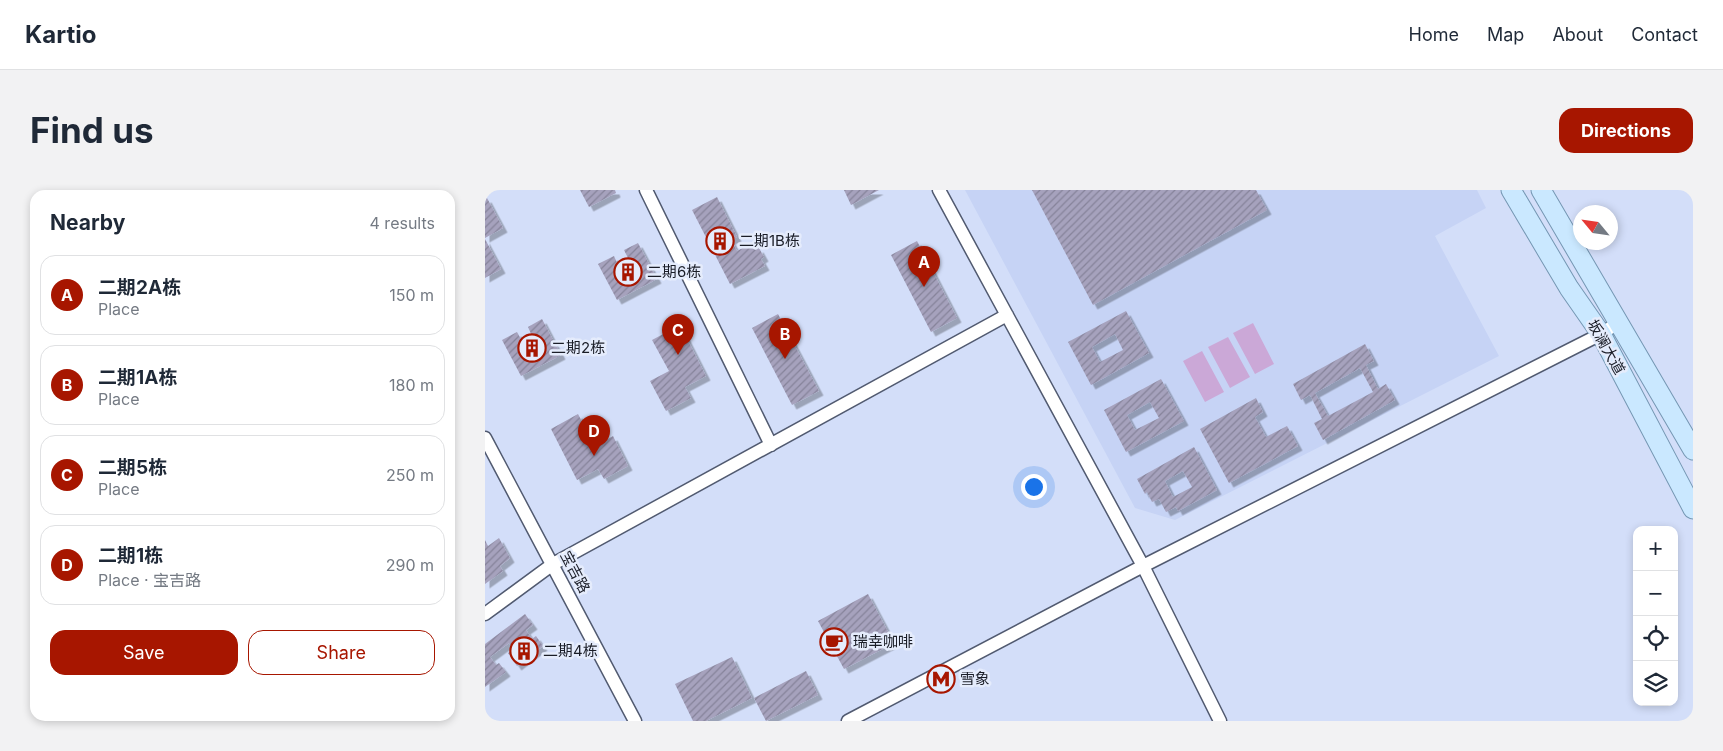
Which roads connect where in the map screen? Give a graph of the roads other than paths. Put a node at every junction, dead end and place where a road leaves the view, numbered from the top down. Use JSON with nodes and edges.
{"nodes":[{"id":1,"x":647,"y":190,"type":"edge"},
{"id":2,"x":939,"y":190,"type":"edge"},
{"id":3,"x":1511,"y":190,"type":"edge"},
{"id":4,"x":1541,"y":190,"type":"edge"},
{"id":5,"x":1007,"y":315,"type":"junction"},
{"id":6,"x":1619,"y":322,"type":"junction"},
{"id":7,"x":1601,"y":334,"type":"junction"},
{"id":8,"x":485,"y":438,"type":"edge"},
{"id":9,"x":771,"y":445,"type":"junction"},
{"id":10,"x":1693,"y":450,"type":"edge"},
{"id":11,"x":1693,"y":509,"type":"edge"},
{"id":12,"x":553,"y":564,"type":"junction"},
{"id":13,"x":1143,"y":566,"type":"junction"},
{"id":14,"x":485,"y":614,"type":"edge"},
{"id":15,"x":635,"y":721,"type":"edge"},
{"id":16,"x":848,"y":721,"type":"edge"},
{"id":17,"x":1220,"y":721,"type":"edge"}],
"edges":[{"from":1,"to":9,"type":"street"},
{"from":2,"to":5,"type":"street"},
{"from":3,"to":7,"type":"main road","name":"坂澜大道"},
{"from":4,"to":6,"type":"main road","name":"坂澜大道"},
{"from":5,"to":9,"type":"street"},
{"from":5,"to":13,"type":"street"},
{"from":6,"to":7,"type":"street"},
{"from":6,"to":10,"type":"main road","name":"坂澜大道"},
{"from":7,"to":11,"type":"main road","name":"坂澜大道"},
{"from":7,"to":13,"type":"street"},
{"from":8,"to":12,"type":"street","name":"宝吉路"},
{"from":9,"to":12,"type":"street"},
{"from":12,"to":14,"type":"street"},
{"from":12,"to":15,"type":"street","name":"宝吉路"},
{"from":13,"to":16,"type":"street"},
{"from":13,"to":17,"type":"street"}]}
